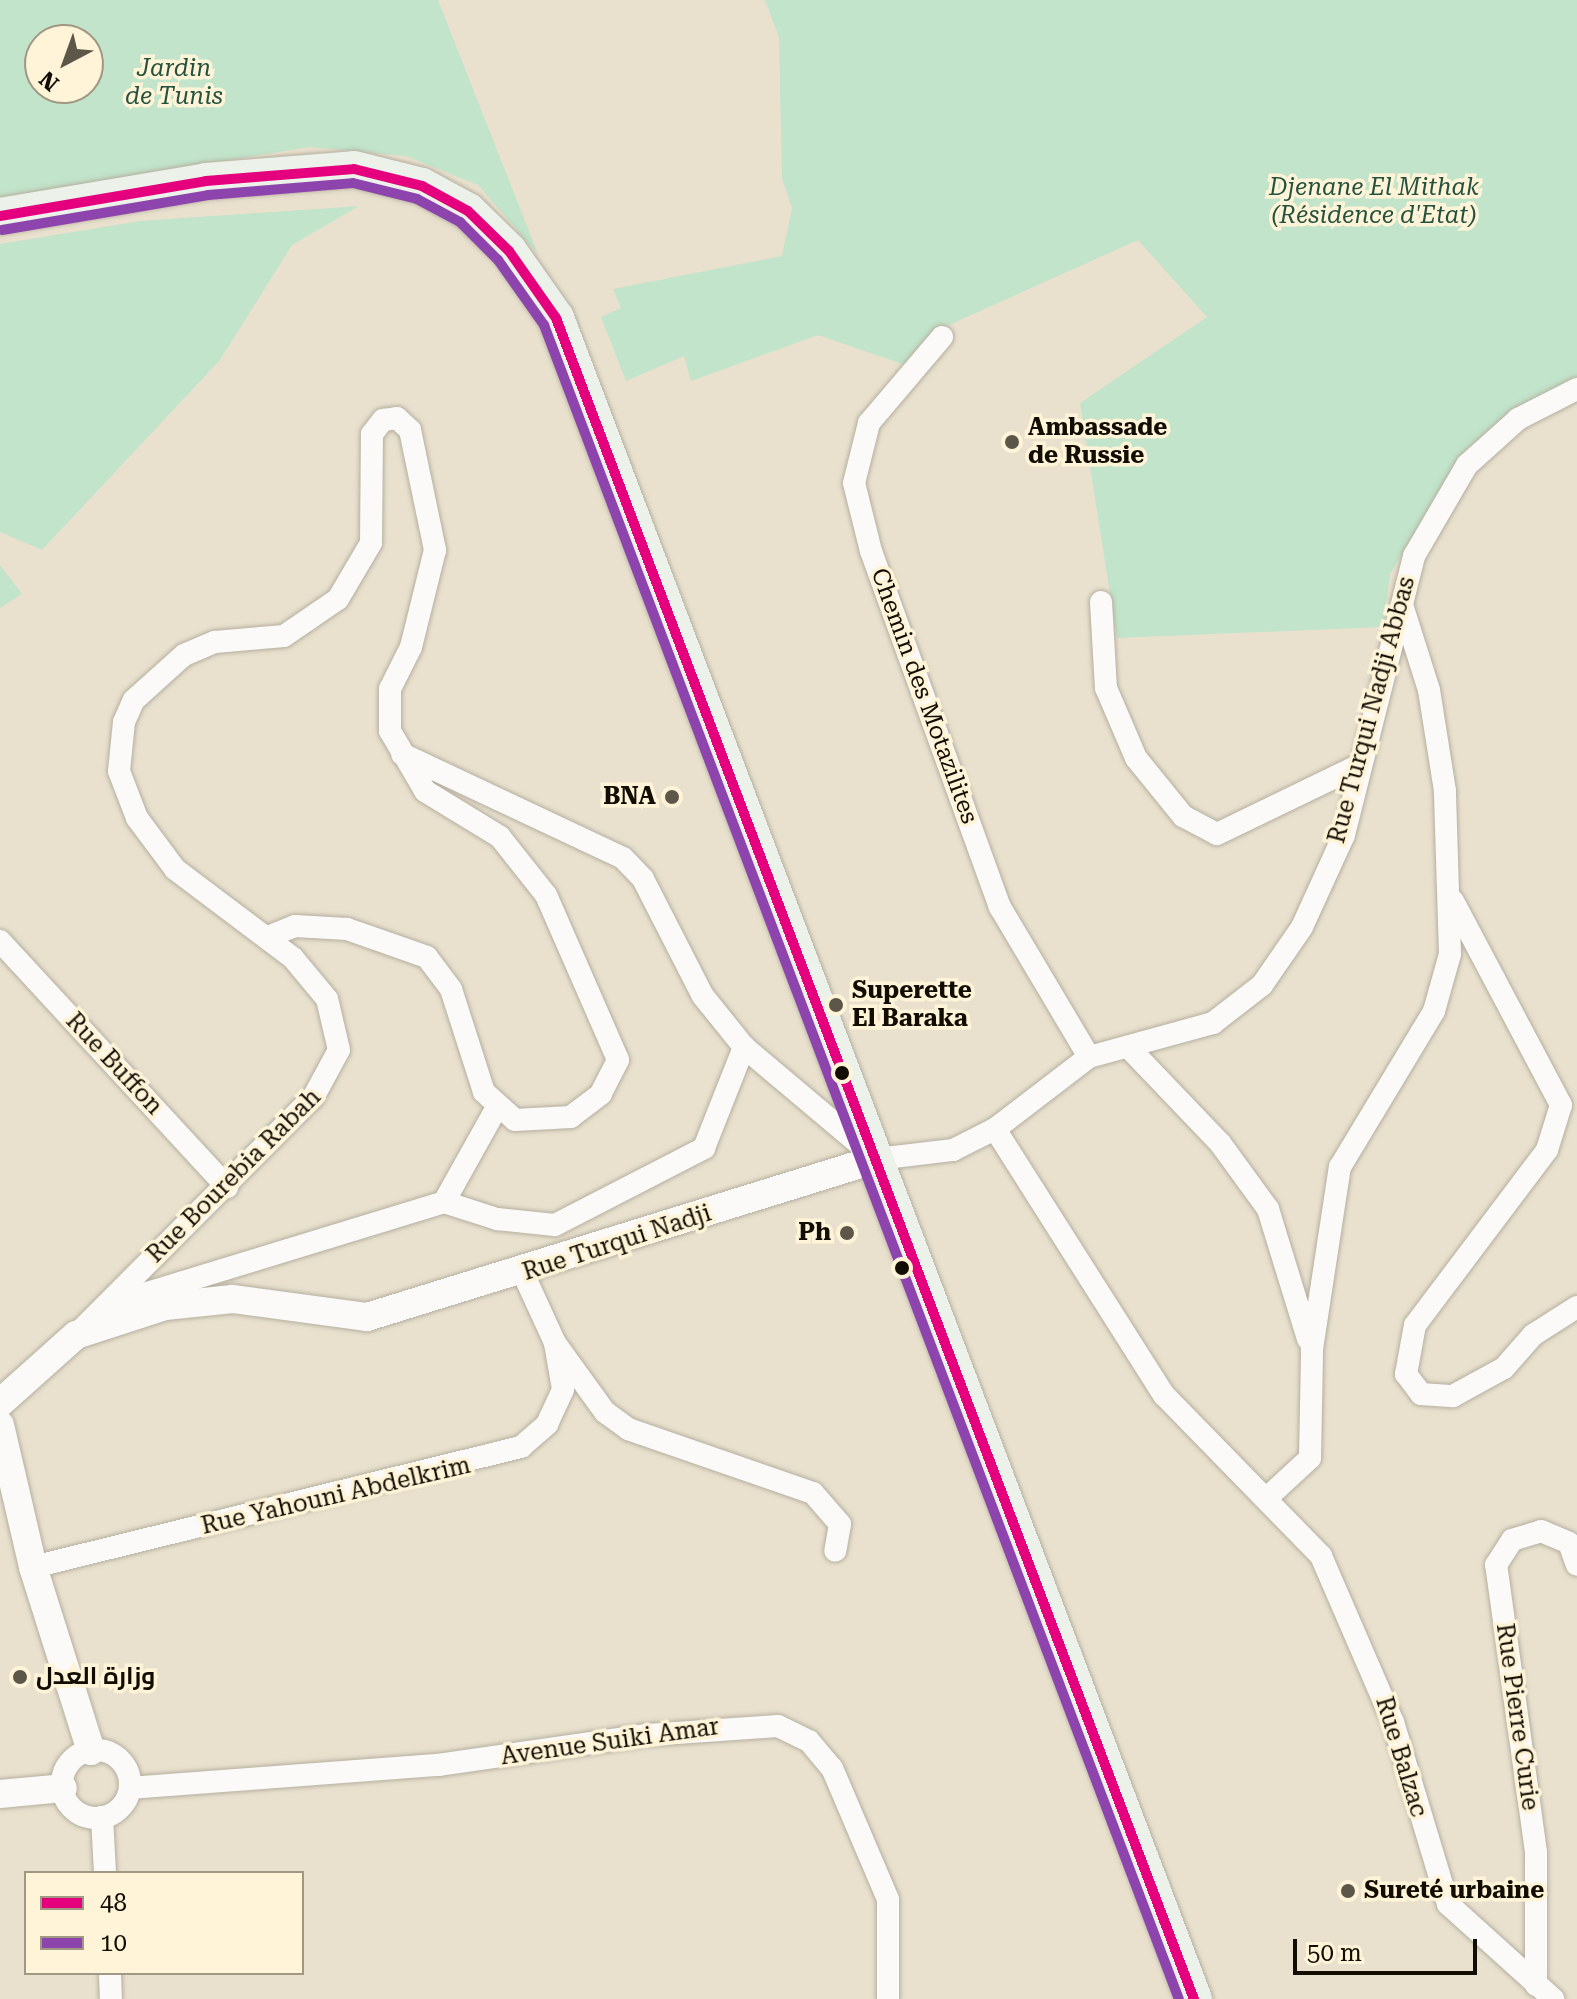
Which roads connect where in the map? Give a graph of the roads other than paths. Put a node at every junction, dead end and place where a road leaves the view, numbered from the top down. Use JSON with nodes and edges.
{"nodes":[{"id":1,"x":0,"y":216,"type":"edge"},
{"id":2,"x":942,"y":337,"type":"dead end"},
{"id":3,"x":1577,"y":389,"type":"edge"},
{"id":4,"x":1399,"y":596,"type":"junction"},
{"id":5,"x":1101,"y":602,"type":"dead end"},
{"id":6,"x":397,"y":752,"type":"junction"},
{"id":7,"x":1360,"y":765,"type":"junction"},
{"id":8,"x":1453,"y":901,"type":"junction"},
{"id":9,"x":268,"y":937,"type":"junction"},
{"id":10,"x":0,"y":941,"type":"edge"},
{"id":11,"x":744,"y":1047,"type":"junction"},
{"id":12,"x":1131,"y":1050,"type":"junction"},
{"id":13,"x":1089,"y":1057,"type":"junction"},
{"id":14,"x":1569,"y":1103,"type":"edge"},
{"id":15,"x":496,"y":1109,"type":"junction"},
{"id":16,"x":995,"y":1129,"type":"junction"},
{"id":17,"x":877,"y":1159,"type":"junction"},
{"id":18,"x":227,"y":1187,"type":"junction"},
{"id":19,"x":444,"y":1202,"type":"junction"},
{"id":20,"x":523,"y":1273,"type":"junction"},
{"id":21,"x":106,"y":1306,"type":"junction"},
{"id":22,"x":1577,"y":1307,"type":"edge"},
{"id":23,"x":76,"y":1335,"type":"junction"},
{"id":24,"x":555,"y":1343,"type":"junction"},
{"id":25,"x":1312,"y":1349,"type":"junction"},
{"id":26,"x":0,"y":1403,"type":"edge"},
{"id":27,"x":0,"y":1425,"type":"edge"},
{"id":28,"x":1269,"y":1496,"type":"junction"},
{"id":29,"x":835,"y":1551,"type":"dead end"},
{"id":30,"x":1577,"y":1565,"type":"edge"},
{"id":31,"x":33,"y":1567,"type":"junction"},
{"id":32,"x":91,"y":1751,"type":"junction"},
{"id":33,"x":63,"y":1788,"type":"junction"},
{"id":34,"x":130,"y":1788,"type":"junction"},
{"id":35,"x":0,"y":1794,"type":"edge"},
{"id":36,"x":102,"y":1817,"type":"junction"},
{"id":37,"x":105,"y":1871,"type":"edge"},
{"id":38,"x":110,"y":1975,"type":"edge"},
{"id":39,"x":1544,"y":1992,"type":"edge"},
{"id":40,"x":111,"y":1999,"type":"edge"},
{"id":41,"x":888,"y":1999,"type":"edge"},
{"id":42,"x":1194,"y":1999,"type":"edge"}],
"edges":[{"from":1,"to":17,"type":"main road"},
{"from":2,"to":13,"type":"street","name":"Chemin des Motazilites"},
{"from":3,"to":4,"type":"street","name":"Rue Turqui Nadji Abbas"},
{"from":4,"to":7,"type":"street","name":"Rue Turqui Nadji Abbas"},
{"from":4,"to":8,"type":"street"},
{"from":5,"to":7,"type":"street"},
{"from":6,"to":9,"type":"street","name":"Rue Bourebia Rabah"},
{"from":6,"to":11,"type":"street"},
{"from":6,"to":15,"type":"street"},
{"from":7,"to":12,"type":"street","name":"Rue Turqui Nadji Abbas"},
{"from":8,"to":14,"type":"street"},
{"from":8,"to":25,"type":"street"},
{"from":9,"to":15,"type":"street"},
{"from":9,"to":18,"type":"street","name":"Rue Bourebia Rabah"},
{"from":10,"to":18,"type":"street","name":"Rue Buffon"},
{"from":11,"to":17,"type":"street"},
{"from":11,"to":19,"type":"street"},
{"from":12,"to":13,"type":"street","name":"Rue Turqui Nadji"},
{"from":12,"to":25,"type":"street"},
{"from":13,"to":16,"type":"street","name":"Rue Turqui Nadji"},
{"from":14,"to":22,"type":"street"},
{"from":15,"to":19,"type":"street"},
{"from":16,"to":17,"type":"street","name":"Rue Turqui Nadji"},
{"from":16,"to":28,"type":"street","name":"Rue Balzac"},
{"from":17,"to":20,"type":"street","name":"Rue Turqui Nadji"},
{"from":17,"to":42,"type":"main road"},
{"from":18,"to":21,"type":"street","name":"Rue Bourebia Rabah"},
{"from":19,"to":21,"type":"street"},
{"from":20,"to":23,"type":"street","name":"Rue Turqui Nadji"},
{"from":20,"to":24,"type":"street"},
{"from":21,"to":23,"type":"street","name":"Rue Bourebia Rabah"},
{"from":23,"to":26,"type":"street","name":"Rue Bourebia Rabah"},
{"from":24,"to":29,"type":"street"},
{"from":24,"to":31,"type":"street","name":"Rue Yahouni Abdelkrim"},
{"from":25,"to":28,"type":"street"},
{"from":27,"to":31,"type":"street"},
{"from":28,"to":39,"type":"street","name":"Rue Balzac"},
{"from":30,"to":39,"type":"street","name":"Rue Pierre Curie"},
{"from":31,"to":32,"type":"street"},
{"from":32,"to":33,"type":"street"},
{"from":32,"to":34,"type":"street"},
{"from":33,"to":35,"type":"street"},
{"from":33,"to":36,"type":"street"},
{"from":34,"to":36,"type":"street"},
{"from":34,"to":41,"type":"street","name":"Avenue Suiki Amar"},
{"from":36,"to":37,"type":"street"},
{"from":38,"to":40,"type":"street"}]}
